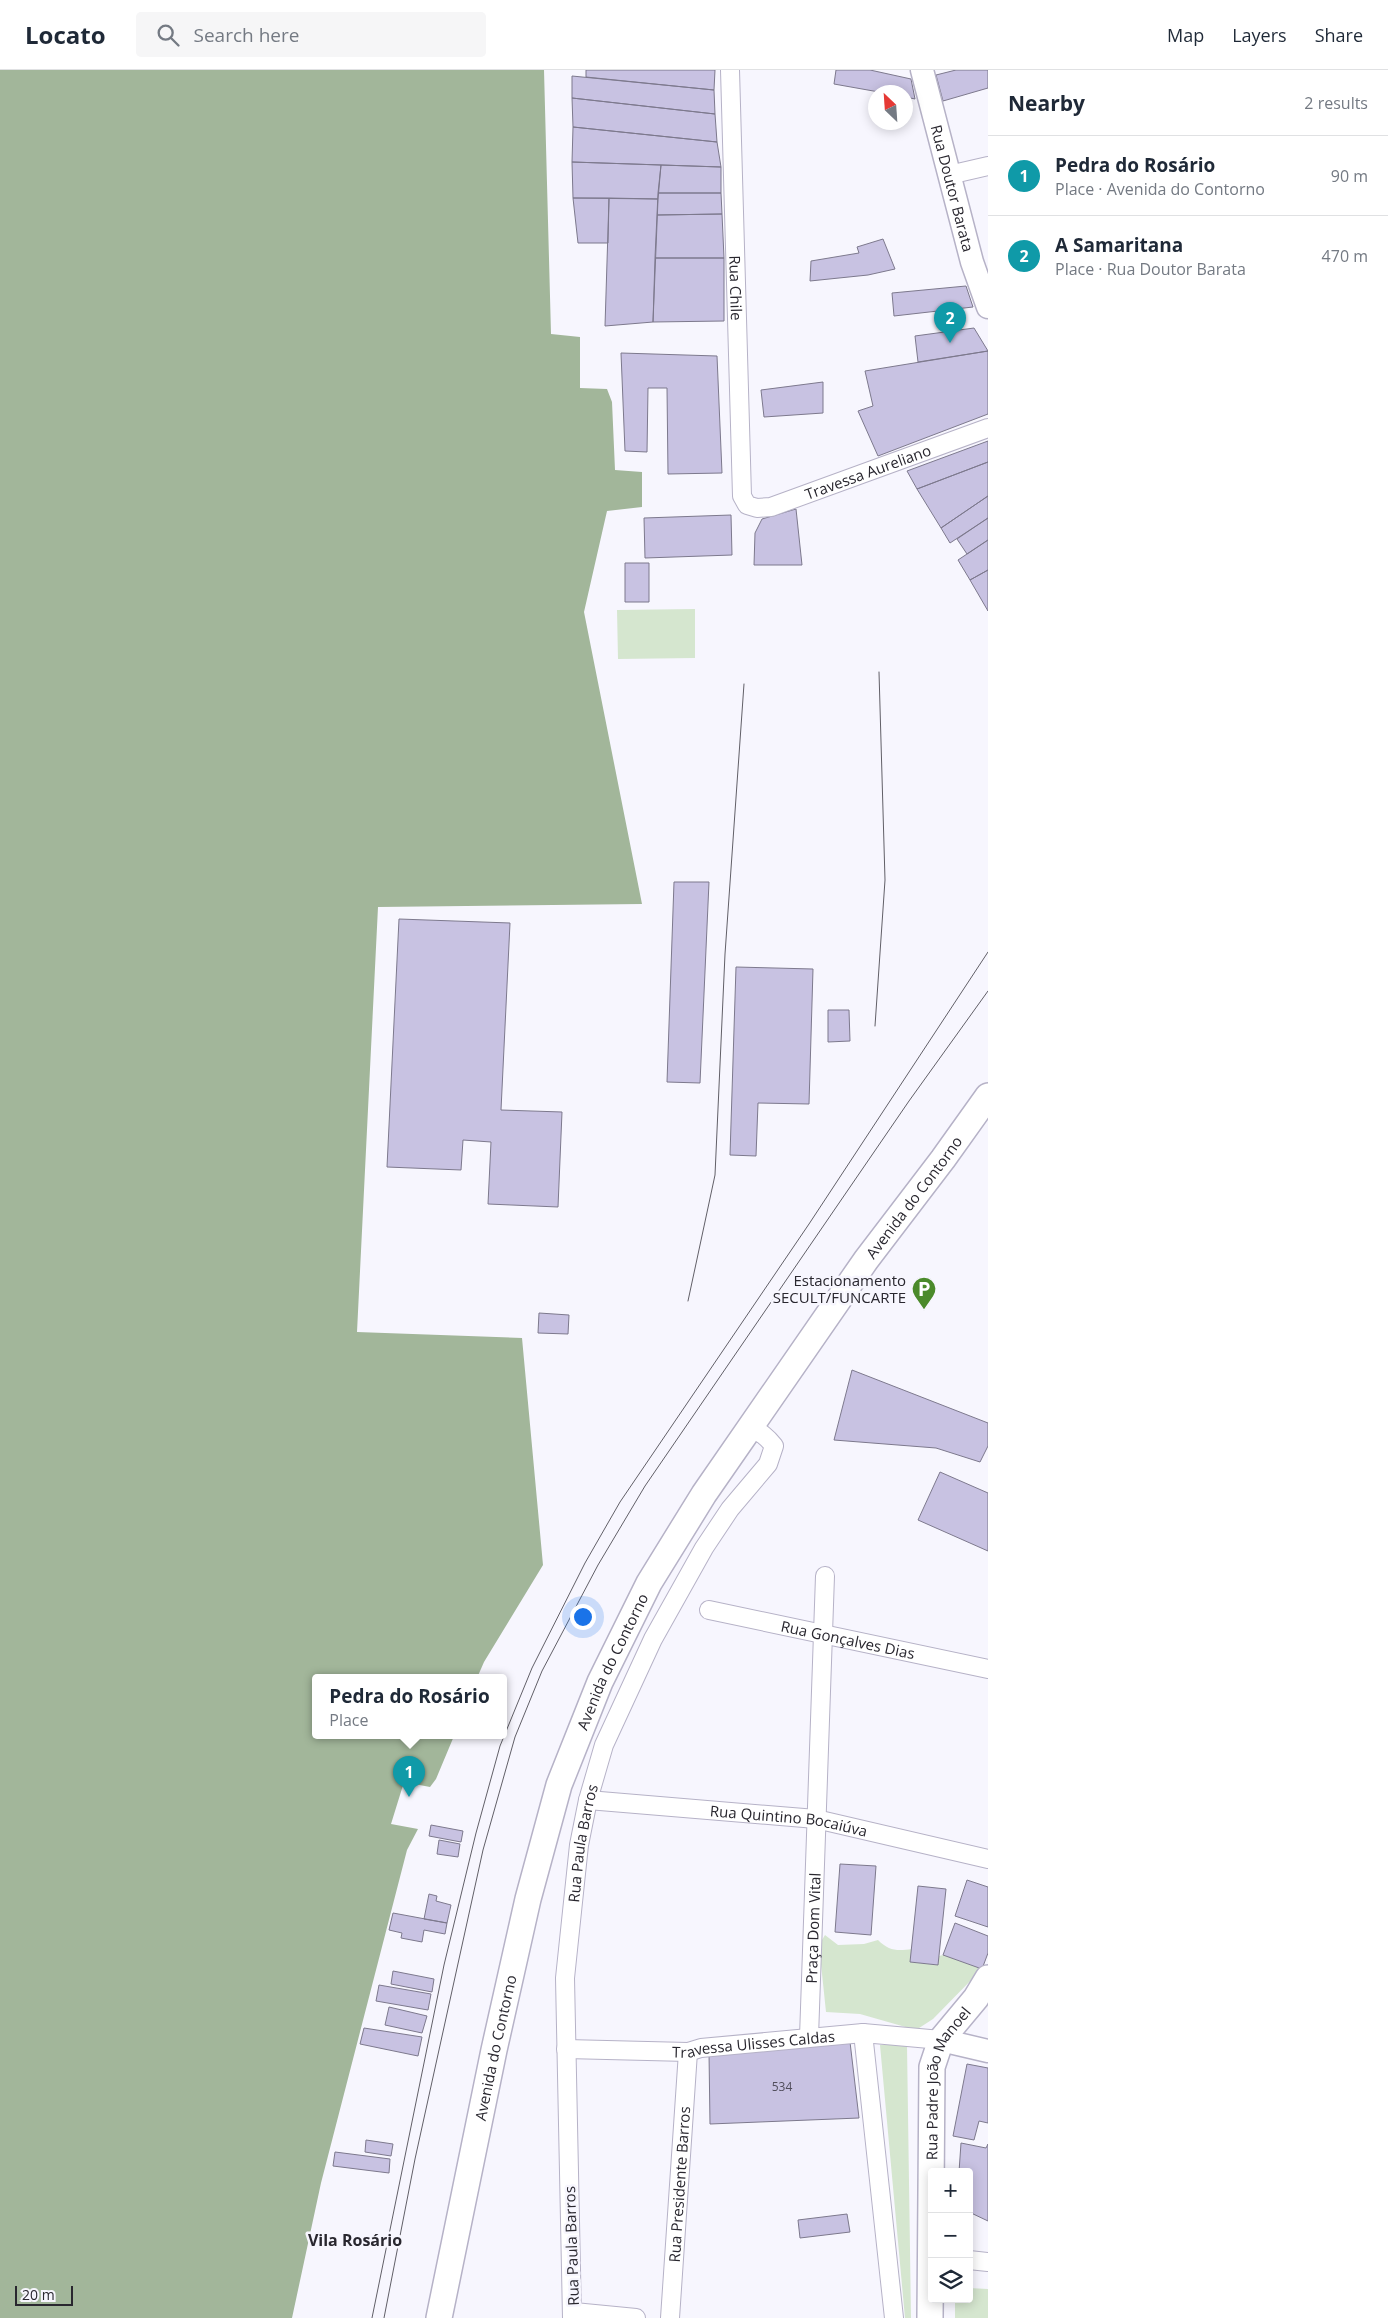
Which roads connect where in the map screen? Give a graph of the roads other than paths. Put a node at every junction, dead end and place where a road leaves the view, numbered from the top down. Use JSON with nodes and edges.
{"nodes":[{"id":1,"x":730,"y":70,"type":"edge"},
{"id":2,"x":922,"y":70,"type":"edge"},
{"id":3,"x":988,"y":166,"type":"edge"},
{"id":4,"x":949,"y":175,"type":"junction"},
{"id":5,"x":988,"y":307,"type":"edge"},
{"id":6,"x":988,"y":428,"type":"edge"},
{"id":7,"x":747,"y":505,"type":"joint"},
{"id":8,"x":988,"y":1096,"type":"edge"},
{"id":9,"x":750,"y":1428,"type":"junction"},
{"id":10,"x":825,"y":1576,"type":"dead end"},
{"id":11,"x":709,"y":1610,"type":"dead end"},
{"id":12,"x":822,"y":1634,"type":"junction"},
{"id":13,"x":988,"y":1669,"type":"edge"},
{"id":14,"x":588,"y":1800,"type":"junction"},
{"id":15,"x":816,"y":1819,"type":"junction"},
{"id":16,"x":988,"y":1859,"type":"edge"},
{"id":17,"x":988,"y":1978,"type":"edge"},
{"id":18,"x":862,"y":2033,"type":"junction"},
{"id":19,"x":809,"y":2037,"type":"junction"},
{"id":20,"x":941,"y":2040,"type":"junction"},
{"id":21,"x":566,"y":2048,"type":"junction"},
{"id":22,"x":988,"y":2051,"type":"edge"},
{"id":23,"x":688,"y":2052,"type":"junction"},
{"id":24,"x":931,"y":2213,"type":"edge"},
{"id":25,"x":973,"y":2260,"type":"edge"},
{"id":26,"x":988,"y":2262,"type":"edge"},
{"id":27,"x":930,"y":2303,"type":"edge"},
{"id":28,"x":573,"y":2315,"type":"edge"},
{"id":29,"x":439,"y":2318,"type":"edge"},
{"id":30,"x":636,"y":2318,"type":"edge"},
{"id":31,"x":670,"y":2318,"type":"edge"},
{"id":32,"x":894,"y":2318,"type":"edge"},
{"id":33,"x":930,"y":2318,"type":"edge"}],
"edges":[{"from":1,"to":7,"type":"street","name":"Rua Chile"},
{"from":2,"to":4,"type":"street","name":"Rua Doutor Barata"},
{"from":3,"to":4,"type":"street"},
{"from":4,"to":5,"type":"street","name":"Rua Doutor Barata"},
{"from":6,"to":7,"type":"street","name":"Travessa Aureliano"},
{"from":8,"to":9,"type":"main road","name":"Avenida do Contorno"},
{"from":9,"to":14,"type":"street","name":"Rua Paula Barros"},
{"from":9,"to":29,"type":"main road","name":"Avenida do Contorno"},
{"from":10,"to":12,"type":"street","name":"Praça Dom Vital"},
{"from":11,"to":12,"type":"street","name":"Rua Gonçalves Dias"},
{"from":12,"to":13,"type":"street","name":"Rua Gonçalves Dias"},
{"from":12,"to":15,"type":"street","name":"Praça Dom Vital"},
{"from":14,"to":15,"type":"street","name":"Rua Quintino Bocaiúva"},
{"from":14,"to":21,"type":"street","name":"Rua Paula Barros"},
{"from":15,"to":16,"type":"street","name":"Rua Quintino Bocaiúva"},
{"from":15,"to":19,"type":"street","name":"Praça Dom Vital"},
{"from":17,"to":20,"type":"main road","name":"Rua Padre João Manoel"},
{"from":18,"to":19,"type":"street","name":"Travessa Ulisses Caldas"},
{"from":18,"to":20,"type":"street","name":"Travessa Ulisses Caldas"},
{"from":18,"to":32,"type":"street"},
{"from":19,"to":23,"type":"street","name":"Travessa Ulisses Caldas"},
{"from":20,"to":22,"type":"street"},
{"from":20,"to":24,"type":"main road","name":"Rua Padre João Manoel"},
{"from":21,"to":23,"type":"street","name":"Travessa Ulisses Caldas"},
{"from":21,"to":28,"type":"street","name":"Rua Paula Barros"},
{"from":23,"to":31,"type":"street","name":"Rua Presidente Barros"},
{"from":25,"to":26,"type":"street"},
{"from":27,"to":33,"type":"main road","name":"Rua Padre João Manoel"},
{"from":28,"to":30,"type":"street"}]}
